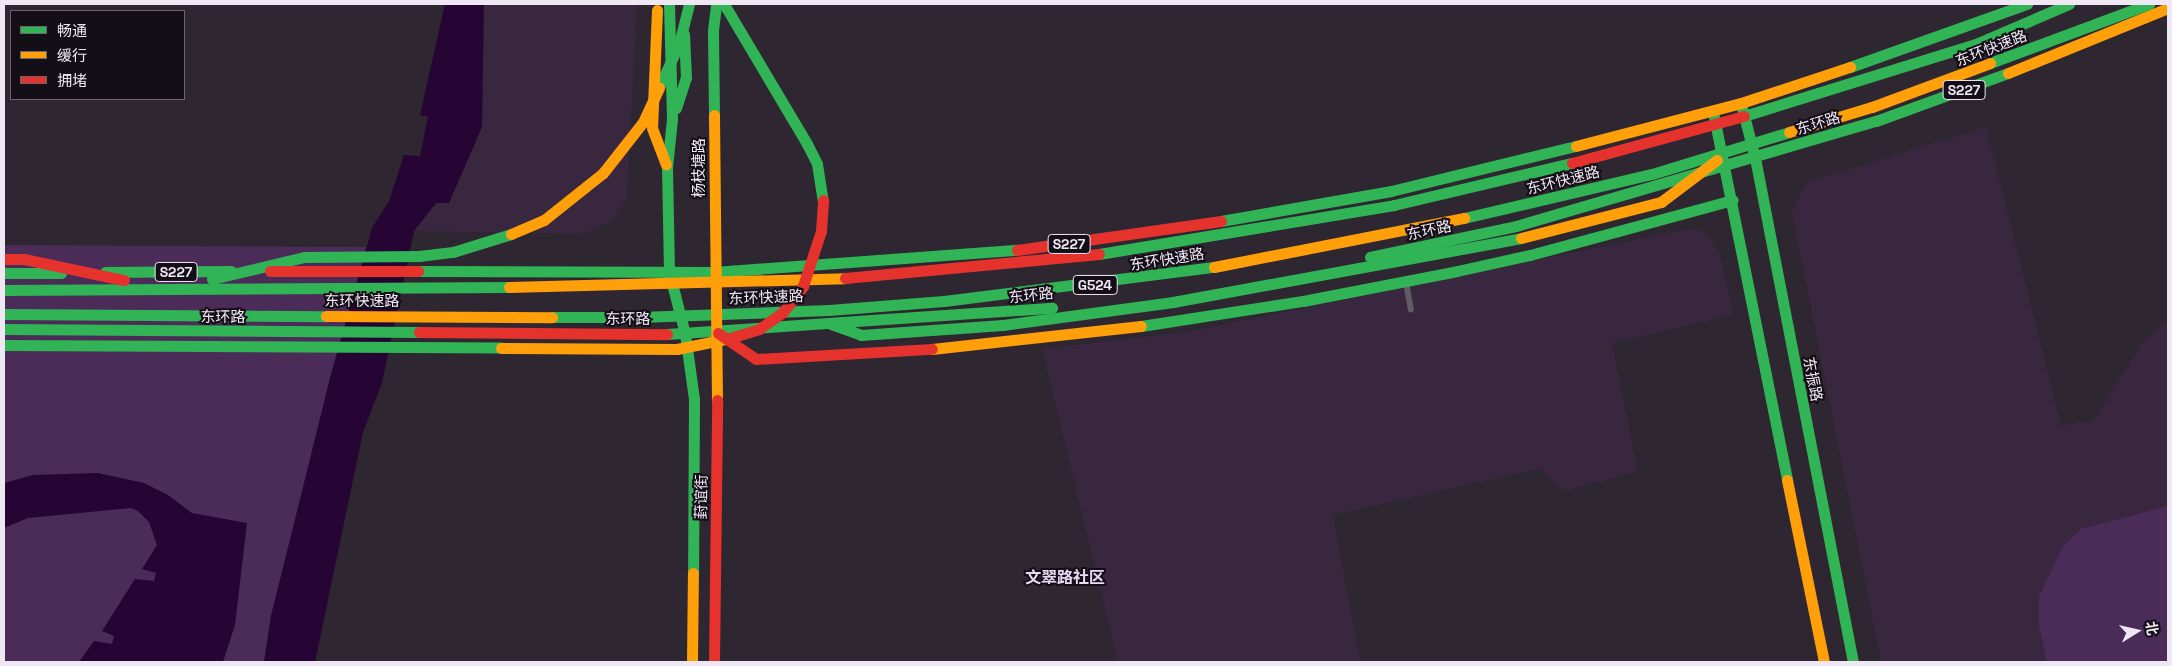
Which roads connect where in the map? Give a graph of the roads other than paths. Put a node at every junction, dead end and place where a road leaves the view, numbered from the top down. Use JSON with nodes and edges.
{"nodes":[{"id":1,"x":658,"y":4,"type":"edge"},
{"id":2,"x":669,"y":4,"type":"edge"},
{"id":3,"x":678,"y":4,"type":"edge"},
{"id":4,"x":688,"y":4,"type":"edge"},
{"id":5,"x":716,"y":4,"type":"edge"},
{"id":6,"x":724,"y":4,"type":"edge"},
{"id":7,"x":2027,"y":4,"type":"edge"},
{"id":8,"x":2039,"y":4,"type":"edge"},
{"id":9,"x":2069,"y":4,"type":"edge"},
{"id":10,"x":2149,"y":4,"type":"edge"},
{"id":11,"x":2168,"y":8,"type":"edge"},
{"id":12,"x":1978,"y":43,"type":"junction"},
{"id":13,"x":1741,"y":103,"type":"junction"},
{"id":14,"x":1713,"y":111,"type":"junction"},
{"id":15,"x":672,"y":119,"type":"junction"},
{"id":16,"x":1730,"y":150,"type":"junction"},
{"id":17,"x":1755,"y":158,"type":"junction"},
{"id":18,"x":667,"y":167,"type":"junction"},
{"id":19,"x":1726,"y":167,"type":"junction"},
{"id":20,"x":1733,"y":200,"type":"junction"},
{"id":21,"x":1516,"y":226,"type":"junction"},
{"id":22,"x":1564,"y":246,"type":"junction"},
{"id":23,"x":1408,"y":250,"type":"junction"},
{"id":24,"x":4,"y":258,"type":"edge"},
{"id":25,"x":669,"y":272,"type":"junction"},
{"id":26,"x":714,"y":272,"type":"junction"},
{"id":27,"x":4,"y":273,"type":"edge"},
{"id":28,"x":1406,"y":281,"type":"junction"},
{"id":29,"x":4,"y":289,"type":"edge"},
{"id":30,"x":169,"y":289,"type":"junction"},
{"id":31,"x":1411,"y":310,"type":"dead end"},
{"id":32,"x":22,"y":314,"type":"junction"},
{"id":33,"x":4,"y":315,"type":"edge"},
{"id":34,"x":831,"y":324,"type":"junction"},
{"id":35,"x":4,"y":330,"type":"edge"},
{"id":36,"x":716,"y":332,"type":"junction"},
{"id":37,"x":685,"y":334,"type":"junction"},
{"id":38,"x":4,"y":345,"type":"edge"},
{"id":39,"x":250,"y":346,"type":"junction"},
{"id":40,"x":692,"y":662,"type":"edge"},
{"id":41,"x":714,"y":662,"type":"edge"},
{"id":42,"x":1824,"y":662,"type":"edge"},
{"id":43,"x":1853,"y":662,"type":"edge"}],
"edges":[{"from":1,"to":18,"type":"main road","name":"杨枝塘路"},
{"from":2,"to":15,"type":"main road","name":"杨枝塘路"},
{"from":3,"to":15,"type":"main road","name":"杨枝塘路"},
{"from":4,"to":30,"type":"main road"},
{"from":5,"to":26,"type":"main road","name":"杨枝塘路"},
{"from":6,"to":39,"type":"main road"},
{"from":7,"to":13,"type":"main road","number":"S227"},
{"from":8,"to":12,"type":"main road"},
{"from":9,"to":12,"type":"main road","name":"东环快速路","number":"G524"},
{"from":10,"to":16,"type":"main road","name":"东环快速路","number":"G524"},
{"from":11,"to":17,"type":"main road","name":"东环路","number":"S227"},
{"from":12,"to":30,"type":"main road","name":"东环快速路","number":"G524"},
{"from":13,"to":14,"type":"main road","number":"S227"},
{"from":13,"to":17,"type":"main road","name":"东振路"},
{"from":14,"to":19,"type":"main road"},
{"from":14,"to":26,"type":"main road","number":"S227"},
{"from":15,"to":18,"type":"main road","name":"杨枝塘路"},
{"from":16,"to":32,"type":"main road","name":"东环快速路","number":"G524"},
{"from":16,"to":34,"type":"main road"},
{"from":17,"to":19,"type":"main road","name":"东环路","number":"S227"},
{"from":17,"to":43,"type":"main road","name":"东振路"},
{"from":18,"to":25,"type":"main road","name":"杨枝塘路"},
{"from":19,"to":20,"type":"main road"},
{"from":19,"to":21,"type":"main road","name":"东环路","number":"S227"},
{"from":20,"to":22,"type":"main road"},
{"from":20,"to":42,"type":"main road"},
{"from":21,"to":22,"type":"main road"},
{"from":21,"to":23,"type":"main road","name":"东环路","number":"S227"},
{"from":22,"to":28,"type":"main road"},
{"from":23,"to":28,"type":"main road"},
{"from":23,"to":34,"type":"main road","name":"东环路","number":"S227"},
{"from":24,"to":30,"type":"main road"},
{"from":25,"to":26,"type":"main road","number":"S227"},
{"from":25,"to":27,"type":"main road","number":"S227"},
{"from":25,"to":37,"type":"main road","name":"杨枝塘路"},
{"from":26,"to":36,"type":"main road","name":"杨枝塘路"},
{"from":28,"to":31,"type":"lane"},
{"from":28,"to":36,"type":"main road"},
{"from":29,"to":30,"type":"main road","name":"东环快速路","number":"G524"},
{"from":32,"to":33,"type":"main road"},
{"from":32,"to":39,"type":"main road"},
{"from":34,"to":36,"type":"main road","name":"东环路","number":"S227"},
{"from":35,"to":37,"type":"main road","name":"东环路","number":"S227"},
{"from":36,"to":37,"type":"main road","name":"东环路","number":"S227"},
{"from":36,"to":41,"type":"main road","name":"葑谊街"},
{"from":37,"to":40,"type":"main road","name":"葑谊街"},
{"from":38,"to":39,"type":"main road"}]}
